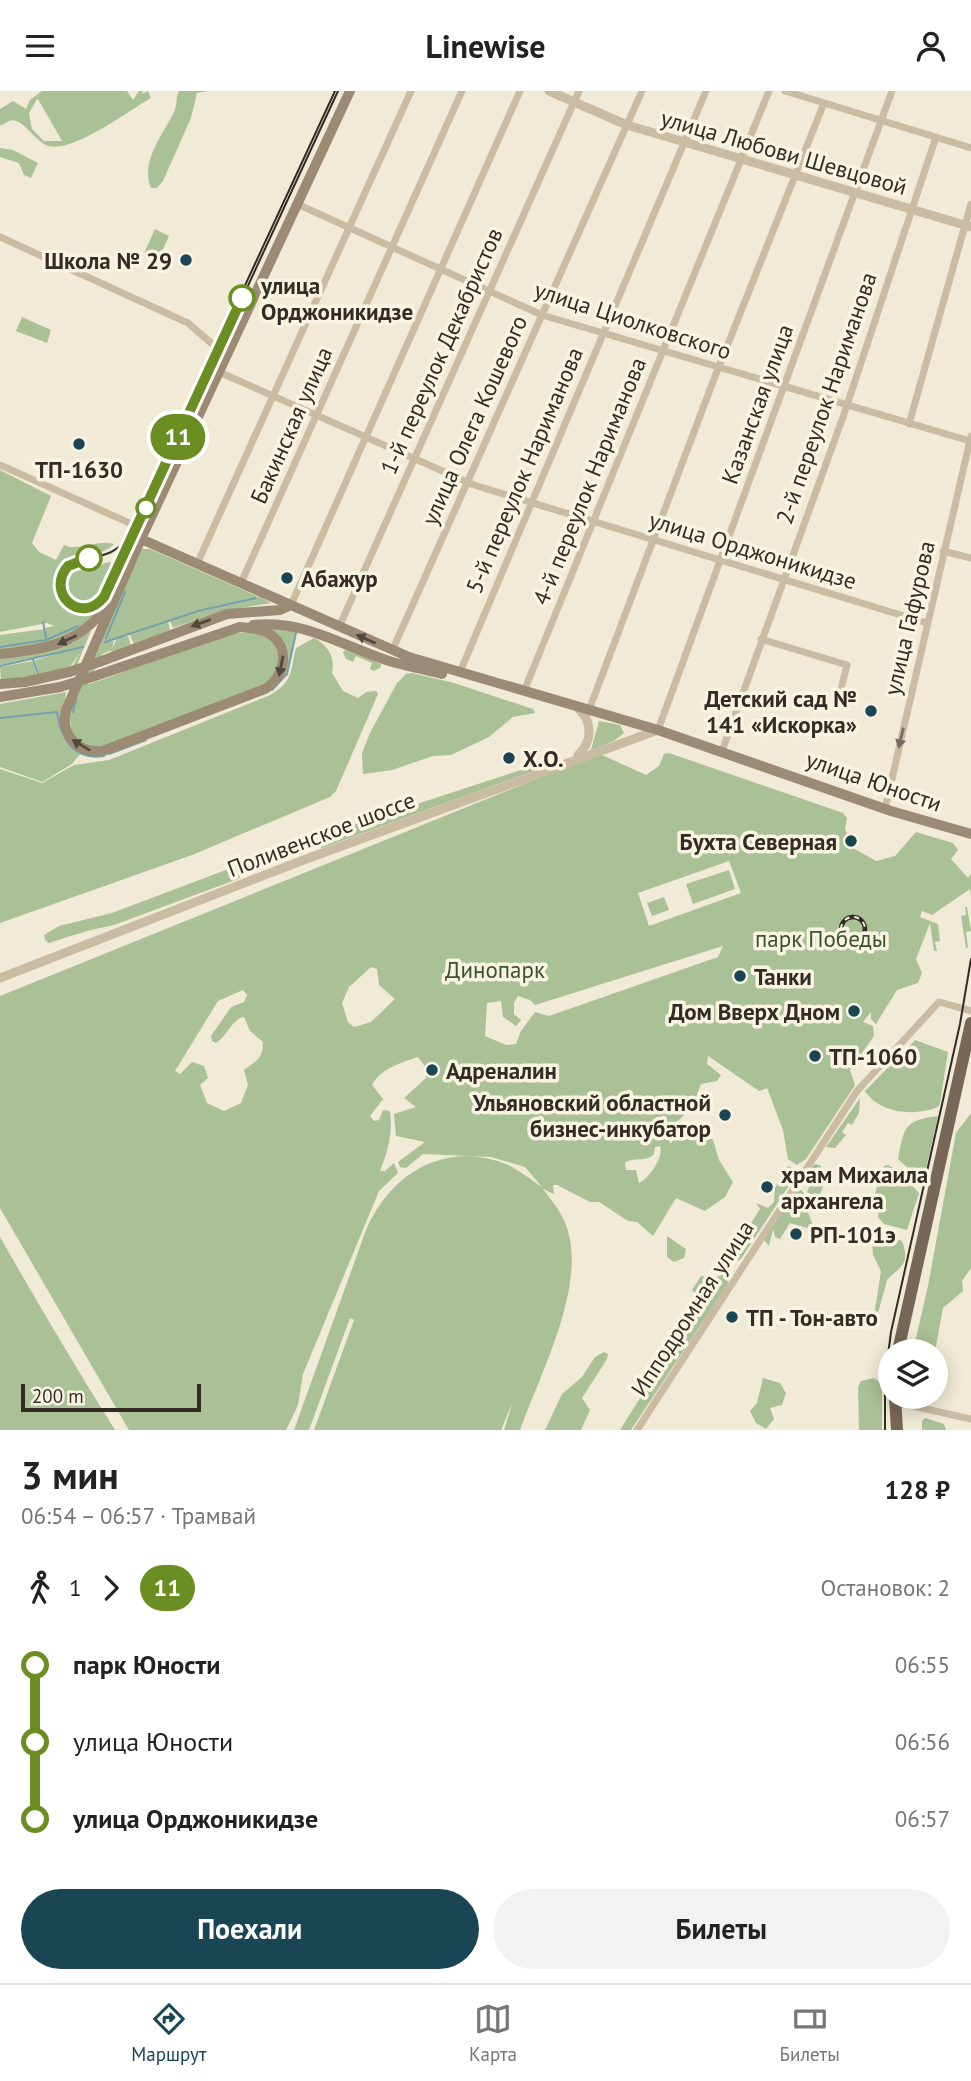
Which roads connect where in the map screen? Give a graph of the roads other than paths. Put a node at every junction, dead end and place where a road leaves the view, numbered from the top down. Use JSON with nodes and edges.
{"nodes":[{"id":1,"x":350,"y":91,"type":"edge"},
{"id":2,"x":411,"y":91,"type":"edge"},
{"id":3,"x":462,"y":91,"type":"edge"},
{"id":4,"x":520,"y":91,"type":"edge"},
{"id":5,"x":549,"y":91,"type":"edge"},
{"id":6,"x":579,"y":91,"type":"edge"},
{"id":7,"x":642,"y":91,"type":"edge"},
{"id":8,"x":706,"y":91,"type":"edge"},
{"id":9,"x":769,"y":91,"type":"edge"},
{"id":10,"x":785,"y":91,"type":"edge"},
{"id":11,"x":892,"y":91,"type":"edge"},
{"id":12,"x":574,"y":102,"type":"junction"},
{"id":13,"x":824,"y":103,"type":"junction"},
{"id":14,"x":881,"y":120,"type":"junction"},
{"id":15,"x":627,"y":125,"type":"junction"},
{"id":16,"x":936,"y":137,"type":"junction"},
{"id":17,"x":687,"y":143,"type":"junction"},
{"id":18,"x":971,"y":148,"type":"edge"},
{"id":19,"x":741,"y":159,"type":"junction"},
{"id":20,"x":797,"y":176,"type":"junction"},
{"id":21,"x":855,"y":193,"type":"junction"},
{"id":22,"x":297,"y":204,"type":"junction"},
{"id":23,"x":971,"y":204,"type":"edge"},
{"id":24,"x":911,"y":209,"type":"junction"},
{"id":25,"x":967,"y":226,"type":"edge"},
{"id":26,"x":349,"y":228,"type":"junction"},
{"id":27,"x":0,"y":237,"type":"edge"},
{"id":28,"x":391,"y":247,"type":"junction"},
{"id":29,"x":440,"y":268,"type":"junction"},
{"id":30,"x":488,"y":290,"type":"junction"},
{"id":31,"x":542,"y":315,"type":"junction"},
{"id":32,"x":604,"y":334,"type":"junction"},
{"id":33,"x":663,"y":351,"type":"junction"},
{"id":34,"x":226,"y":356,"type":"junction"},
{"id":35,"x":719,"y":368,"type":"junction"},
{"id":36,"x":219,"y":372,"type":"junction"},
{"id":37,"x":783,"y":387,"type":"junction"},
{"id":38,"x":272,"y":396,"type":"junction"},
{"id":39,"x":847,"y":406,"type":"junction"},
{"id":40,"x":316,"y":416,"type":"junction"},
{"id":41,"x":909,"y":424,"type":"junction"},
{"id":42,"x":366,"y":438,"type":"junction"},
{"id":43,"x":970,"y":439,"type":"edge"},
{"id":44,"x":415,"y":459,"type":"junction"},
{"id":45,"x":0,"y":465,"type":"edge"},
{"id":46,"x":467,"y":483,"type":"junction"},
{"id":47,"x":531,"y":503,"type":"junction"},
{"id":48,"x":593,"y":522,"type":"junction"},
{"id":49,"x":141,"y":539,"type":"junction"},
{"id":50,"x":653,"y":540,"type":"junction"},
{"id":51,"x":943,"y":551,"type":"junction"},
{"id":52,"x":971,"y":558,"type":"edge"},
{"id":53,"x":720,"y":560,"type":"junction"},
{"id":54,"x":198,"y":564,"type":"junction"},
{"id":55,"x":783,"y":579,"type":"junction"},
{"id":56,"x":241,"y":583,"type":"junction"},
{"id":57,"x":291,"y":605,"type":"junction"},
{"id":58,"x":927,"y":623,"type":"junction"},
{"id":59,"x":240,"y":627,"type":"junction"},
{"id":60,"x":339,"y":627,"type":"junction"},
{"id":61,"x":761,"y":639,"type":"junction"},
{"id":62,"x":392,"y":651,"type":"junction"},
{"id":63,"x":0,"y":654,"type":"edge"},
{"id":64,"x":460,"y":671,"type":"junction"},
{"id":65,"x":0,"y":684,"type":"edge"},
{"id":66,"x":841,"y":689,"type":"dead end"},
{"id":67,"x":524,"y":691,"type":"junction"},
{"id":68,"x":0,"y":697,"type":"edge"},
{"id":69,"x":576,"y":706,"type":"junction"},
{"id":70,"x":589,"y":710,"type":"junction"},
{"id":71,"x":658,"y":730,"type":"junction"},
{"id":72,"x":722,"y":751,"type":"junction"},
{"id":73,"x":574,"y":758,"type":"junction"},
{"id":74,"x":886,"y":809,"type":"junction"},
{"id":75,"x":971,"y":834,"type":"edge"},
{"id":76,"x":0,"y":978,"type":"edge"},
{"id":77,"x":971,"y":1011,"type":"edge"},
{"id":78,"x":971,"y":1023,"type":"edge"},
{"id":79,"x":901,"y":1339,"type":"edge"},
{"id":80,"x":896,"y":1409,"type":"edge"},
{"id":81,"x":933,"y":1409,"type":"edge"},
{"id":82,"x":971,"y":1419,"type":"edge"},
{"id":83,"x":637,"y":1430,"type":"edge"},
{"id":84,"x":897,"y":1430,"type":"edge"}],
"edges":[{"from":1,"to":22,"type":"main road"},
{"from":2,"to":26,"type":"street"},
{"from":3,"to":28,"type":"street","name":"Бакинская улица"},
{"from":4,"to":29,"type":"street"},
{"from":5,"to":12,"type":"street","name":"улица Любови Шевцовой"},
{"from":6,"to":12,"type":"street","name":"1-й переулок Декабристов"},
{"from":7,"to":15,"type":"street","name":"улица Олега Кошевого"},
{"from":8,"to":17,"type":"street","name":"5-й переулок Нариманова"},
{"from":9,"to":19,"type":"street","name":"4-й переулок Нариманова"},
{"from":10,"to":13,"type":"street"},
{"from":11,"to":14,"type":"street","name":"Казанская улица"},
{"from":12,"to":15,"type":"street","name":"улица Любови Шевцовой"},
{"from":12,"to":30,"type":"street","name":"1-й переулок Декабристов"},
{"from":13,"to":14,"type":"street"},
{"from":13,"to":20,"type":"street"},
{"from":14,"to":16,"type":"street"},
{"from":14,"to":21,"type":"street","name":"Казанская улица"},
{"from":15,"to":17,"type":"street","name":"улица Любови Шевцовой"},
{"from":15,"to":31,"type":"street","name":"улица Олега Кошевого"},
{"from":16,"to":18,"type":"street"},
{"from":16,"to":24,"type":"street","name":"2-й переулок Нариманова"},
{"from":17,"to":19,"type":"street","name":"улица Любови Шевцовой"},
{"from":17,"to":32,"type":"street","name":"5-й переулок Нариманова"},
{"from":19,"to":20,"type":"street","name":"улица Любови Шевцовой"},
{"from":19,"to":33,"type":"street","name":"4-й переулок Нариманова"},
{"from":20,"to":21,"type":"street","name":"улица Любови Шевцовой"},
{"from":20,"to":35,"type":"street"},
{"from":21,"to":24,"type":"street","name":"улица Любови Шевцовой"},
{"from":21,"to":37,"type":"street","name":"Казанская улица"},
{"from":22,"to":26,"type":"street","name":"улица Циолковского"},
{"from":22,"to":34,"type":"main road"},
{"from":23,"to":25,"type":"street"},
{"from":24,"to":25,"type":"street","name":"улица Любови Шевцовой"},
{"from":24,"to":39,"type":"street","name":"2-й переулок Нариманова"},
{"from":25,"to":41,"type":"street"},
{"from":26,"to":28,"type":"street","name":"улица Циолковского"},
{"from":26,"to":38,"type":"street"},
{"from":27,"to":34,"type":"street"},
{"from":28,"to":29,"type":"street","name":"улица Циолковского"},
{"from":28,"to":40,"type":"street","name":"Бакинская улица"},
{"from":29,"to":30,"type":"street","name":"улица Циолковского"},
{"from":29,"to":42,"type":"street"},
{"from":30,"to":31,"type":"street","name":"улица Циолковского"},
{"from":30,"to":44,"type":"street","name":"1-й переулок Декабристов"},
{"from":31,"to":32,"type":"street","name":"улица Циолковского"},
{"from":31,"to":46,"type":"street","name":"улица Олега Кошевого"},
{"from":32,"to":33,"type":"street","name":"улица Циолковского"},
{"from":32,"to":47,"type":"street","name":"5-й переулок Нариманова"},
{"from":33,"to":35,"type":"street","name":"улица Циолковского"},
{"from":33,"to":48,"type":"street","name":"4-й переулок Нариманова"},
{"from":34,"to":36,"type":"main road"},
{"from":35,"to":37,"type":"street","name":"улица Циолковского"},
{"from":35,"to":50,"type":"street"},
{"from":36,"to":38,"type":"street","name":"улица Орджоникидзе"},
{"from":36,"to":49,"type":"main road"},
{"from":37,"to":39,"type":"street","name":"улица Циолковского"},
{"from":37,"to":53,"type":"street","name":"Казанская улица"},
{"from":38,"to":40,"type":"street","name":"улица Орджоникидзе"},
{"from":38,"to":54,"type":"street"},
{"from":39,"to":41,"type":"street","name":"улица Циолковского"},
{"from":39,"to":55,"type":"street","name":"2-й переулок Нариманова"},
{"from":40,"to":42,"type":"street","name":"улица Орджоникидзе"},
{"from":40,"to":56,"type":"street","name":"Бакинская улица"},
{"from":41,"to":43,"type":"street","name":"улица Циолковского"},
{"from":42,"to":44,"type":"street","name":"улица Орджоникидзе"},
{"from":42,"to":57,"type":"street"},
{"from":43,"to":51,"type":"street","name":"улица Гафурова"},
{"from":44,"to":46,"type":"street","name":"улица Орджоникидзе"},
{"from":44,"to":60,"type":"street","name":"1-й переулок Декабристов"},
{"from":45,"to":49,"type":"street","name":"улица Юности"},
{"from":46,"to":47,"type":"street","name":"улица Орджоникидзе"},
{"from":46,"to":62,"type":"street","name":"улица Олега Кошевого"},
{"from":47,"to":48,"type":"street","name":"улица Орджоникидзе"},
{"from":47,"to":64,"type":"street","name":"5-й переулок Нариманова"},
{"from":48,"to":50,"type":"street","name":"улица Орджоникидзе"},
{"from":48,"to":67,"type":"street","name":"4-й переулок Нариманова"},
{"from":49,"to":54,"type":"main road","name":"улица Юности"},
{"from":59,"to":49,"type":"main road","one_way":true},
{"from":49,"to":63,"type":"main road","one_way":true},
{"from":50,"to":53,"type":"street","name":"улица Орджоникидзе"},
{"from":50,"to":70,"type":"street"},
{"from":51,"to":52,"type":"street"},
{"from":51,"to":58,"type":"street","name":"улица Гафурова"},
{"from":53,"to":55,"type":"street","name":"улица Орджоникидзе"},
{"from":53,"to":71,"type":"street","name":"Казанская улица"},
{"from":54,"to":56,"type":"main road","name":"улица Юности"},
{"from":55,"to":58,"type":"street","name":"улица Орджоникидзе"},
{"from":55,"to":61,"type":"street","name":"2-й переулок Нариманова"},
{"from":56,"to":57,"type":"main road","name":"улица Юности"},
{"from":57,"to":60,"type":"main road","name":"улица Юности"},
{"from":57,"to":65,"type":"main road","one_way":true,"bridge":true},
{"from":58,"to":74,"type":"street","name":"улица Гафурова","one_way":true},
{"from":59,"to":67,"type":"main road","name":"улица Юности"},
{"from":59,"to":68,"type":"main road","name":"улица Юности","bridge":true},
{"from":62,"to":60,"type":"main road","name":"улица Юности","one_way":true},
{"from":61,"to":66,"type":"street"},
{"from":61,"to":72,"type":"street","name":"2-й переулок Нариманова"},
{"from":62,"to":64,"type":"main road","name":"улица Юности"},
{"from":64,"to":67,"type":"main road","name":"улица Юности"},
{"from":67,"to":69,"type":"main road","name":"улица Юности"},
{"from":69,"to":70,"type":"main road","name":"улица Юности"},
{"from":69,"to":73,"type":"street"},
{"from":70,"to":71,"type":"main road","name":"улица Юности"},
{"from":71,"to":72,"type":"main road","name":"улица Юности"},
{"from":71,"to":73,"type":"street","name":"Поливенское шоссе"},
{"from":72,"to":74,"type":"main road","name":"улица Юности"},
{"from":73,"to":76,"type":"street","name":"Поливенское шоссе"},
{"from":74,"to":75,"type":"main road","name":"улица Юности"},
{"from":77,"to":83,"type":"street","name":"Ипподромная улица"},
{"from":78,"to":79,"type":"main road"},
{"from":80,"to":84,"type":"main road"},
{"from":81,"to":82,"type":"street"}]}
